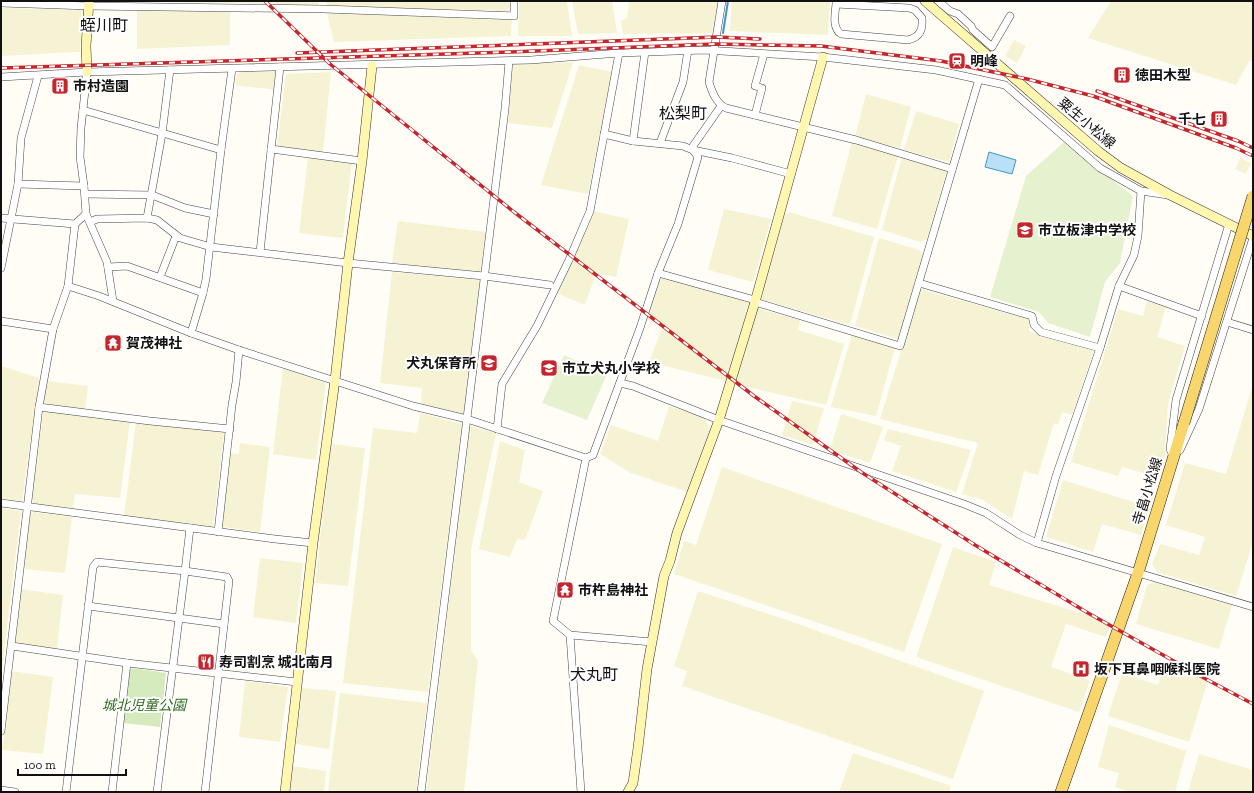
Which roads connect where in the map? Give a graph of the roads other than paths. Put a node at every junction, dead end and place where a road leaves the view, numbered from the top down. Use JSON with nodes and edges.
{"nodes":[{"id":1,"x":514,"y":1,"type":"edge"},
{"id":2,"x":722,"y":1,"type":"edge"},
{"id":3,"x":925,"y":1,"type":"edge"},
{"id":4,"x":938,"y":1,"type":"edge"},
{"id":5,"x":1,"y":3,"type":"edge"},
{"id":6,"x":89,"y":3,"type":"edge"},
{"id":7,"x":836,"y":3,"type":"edge"},
{"id":8,"x":1010,"y":16,"type":"dead end"},
{"id":9,"x":688,"y":50,"type":"junction"},
{"id":10,"x":714,"y":51,"type":"junction"},
{"id":11,"x":645,"y":52,"type":"junction"},
{"id":12,"x":619,"y":53,"type":"junction"},
{"id":13,"x":764,"y":54,"type":"junction"},
{"id":14,"x":823,"y":57,"type":"junction"},
{"id":15,"x":510,"y":61,"type":"junction"},
{"id":16,"x":372,"y":66,"type":"junction"},
{"id":17,"x":280,"y":67,"type":"junction"},
{"id":18,"x":232,"y":69,"type":"junction"},
{"id":19,"x":170,"y":70,"type":"junction"},
{"id":20,"x":87,"y":72,"type":"junction"},
{"id":21,"x":38,"y":76,"type":"junction"},
{"id":22,"x":1,"y":77,"type":"edge"},
{"id":23,"x":979,"y":79,"type":"junction"},
{"id":24,"x":721,"y":106,"type":"junction"},
{"id":25,"x":83,"y":110,"type":"junction"},
{"id":26,"x":755,"y":115,"type":"junction"},
{"id":27,"x":804,"y":127,"type":"junction"},
{"id":28,"x":162,"y":134,"type":"junction"},
{"id":29,"x":604,"y":134,"type":"junction"},
{"id":30,"x":633,"y":141,"type":"junction"},
{"id":31,"x":660,"y":143,"type":"junction"},
{"id":32,"x":271,"y":149,"type":"junction"},
{"id":33,"x":221,"y":150,"type":"junction"},
{"id":34,"x":693,"y":150,"type":"junction"},
{"id":35,"x":362,"y":161,"type":"junction"},
{"id":36,"x":952,"y":169,"type":"junction"},
{"id":37,"x":791,"y":174,"type":"junction"},
{"id":38,"x":18,"y":184,"type":"junction"},
{"id":39,"x":84,"y":186,"type":"junction"},
{"id":40,"x":1141,"y":191,"type":"junction"},
{"id":41,"x":85,"y":194,"type":"junction"},
{"id":42,"x":152,"y":195,"type":"junction"},
{"id":43,"x":1170,"y":195,"type":"junction"},
{"id":44,"x":1253,"y":196,"type":"edge"},
{"id":45,"x":86,"y":214,"type":"junction"},
{"id":46,"x":214,"y":214,"type":"junction"},
{"id":47,"x":1,"y":218,"type":"edge"},
{"id":48,"x":147,"y":218,"type":"junction"},
{"id":49,"x":12,"y":219,"type":"junction"},
{"id":50,"x":90,"y":222,"type":"junction"},
{"id":51,"x":75,"y":224,"type":"junction"},
{"id":52,"x":1229,"y":224,"type":"junction"},
{"id":53,"x":176,"y":236,"type":"junction"},
{"id":54,"x":1253,"y":237,"type":"edge"},
{"id":55,"x":210,"y":247,"type":"junction"},
{"id":56,"x":260,"y":252,"type":"junction"},
{"id":57,"x":348,"y":263,"type":"junction"},
{"id":58,"x":108,"y":267,"type":"junction"},
{"id":59,"x":1,"y":268,"type":"edge"},
{"id":60,"x":658,"y":273,"type":"junction"},
{"id":61,"x":484,"y":276,"type":"junction"},
{"id":62,"x":160,"y":277,"type":"junction"},
{"id":63,"x":918,"y":283,"type":"junction"},
{"id":64,"x":550,"y":285,"type":"dead end"},
{"id":65,"x":68,"y":286,"type":"junction"},
{"id":66,"x":1119,"y":286,"type":"junction"},
{"id":67,"x":203,"y":292,"type":"junction"},
{"id":68,"x":112,"y":301,"type":"junction"},
{"id":69,"x":755,"y":301,"type":"junction"},
{"id":70,"x":1202,"y":316,"type":"junction"},
{"id":71,"x":1,"y":321,"type":"edge"},
{"id":72,"x":1227,"y":322,"type":"junction"},
{"id":73,"x":53,"y":329,"type":"junction"},
{"id":74,"x":1253,"y":330,"type":"edge"},
{"id":75,"x":190,"y":333,"type":"junction"},
{"id":76,"x":1100,"y":348,"type":"junction"},
{"id":77,"x":239,"y":350,"type":"junction"},
{"id":78,"x":335,"y":380,"type":"junction"},
{"id":79,"x":620,"y":383,"type":"junction"},
{"id":80,"x":39,"y":407,"type":"junction"},
{"id":81,"x":467,"y":419,"type":"junction"},
{"id":82,"x":719,"y":420,"type":"junction"},
{"id":83,"x":230,"y":429,"type":"junction"},
{"id":84,"x":497,"y":429,"type":"junction"},
{"id":85,"x":586,"y":458,"type":"junction"},
{"id":86,"x":1173,"y":458,"type":"junction"},
{"id":87,"x":1,"y":503,"type":"edge"},
{"id":88,"x":27,"y":506,"type":"junction"},
{"id":89,"x":190,"y":528,"type":"junction"},
{"id":90,"x":218,"y":532,"type":"junction"},
{"id":91,"x":313,"y":543,"type":"junction"},
{"id":92,"x":1037,"y":543,"type":"junction"},
{"id":93,"x":185,"y":571,"type":"junction"},
{"id":94,"x":1138,"y":573,"type":"junction"},
{"id":95,"x":88,"y":606,"type":"junction"},
{"id":96,"x":1253,"y":608,"type":"edge"},
{"id":97,"x":179,"y":619,"type":"junction"},
{"id":98,"x":224,"y":624,"type":"junction"},
{"id":99,"x":570,"y":635,"type":"junction"},
{"id":100,"x":652,"y":642,"type":"junction"},
{"id":101,"x":12,"y":646,"type":"junction"},
{"id":102,"x":81,"y":657,"type":"junction"},
{"id":103,"x":127,"y":663,"type":"junction"},
{"id":104,"x":172,"y":668,"type":"junction"},
{"id":105,"x":218,"y":674,"type":"junction"},
{"id":106,"x":297,"y":682,"type":"junction"},
{"id":107,"x":1,"y":731,"type":"edge"},
{"id":108,"x":1,"y":790,"type":"edge"},
{"id":109,"x":15,"y":792,"type":"edge"},
{"id":110,"x":66,"y":792,"type":"edge"},
{"id":111,"x":112,"y":792,"type":"edge"},
{"id":112,"x":157,"y":792,"type":"edge"},
{"id":113,"x":205,"y":792,"type":"edge"},
{"id":114,"x":285,"y":792,"type":"edge"},
{"id":115,"x":421,"y":792,"type":"edge"},
{"id":116,"x":582,"y":792,"type":"edge"},
{"id":117,"x":628,"y":792,"type":"edge"},
{"id":118,"x":1061,"y":792,"type":"edge"}],
"edges":[{"from":1,"to":6,"type":"street"},
{"from":2,"to":10,"type":"street"},
{"from":3,"to":43,"type":"street","name":"粟生小松線"},
{"from":4,"to":8,"type":"street"},
{"from":5,"to":6,"type":"street"},
{"from":6,"to":20,"type":"street"},
{"from":7,"to":7,"type":"street"},
{"from":9,"to":10,"type":"street"},
{"from":9,"to":11,"type":"street"},
{"from":9,"to":31,"type":"street"},
{"from":10,"to":13,"type":"street"},
{"from":10,"to":24,"type":"street"},
{"from":11,"to":12,"type":"street"},
{"from":11,"to":30,"type":"street"},
{"from":12,"to":15,"type":"street"},
{"from":12,"to":29,"type":"street"},
{"from":13,"to":14,"type":"street"},
{"from":13,"to":26,"type":"street"},
{"from":14,"to":23,"type":"street"},
{"from":14,"to":27,"type":"street"},
{"from":15,"to":16,"type":"street"},
{"from":15,"to":61,"type":"street"},
{"from":16,"to":17,"type":"street"},
{"from":16,"to":35,"type":"street"},
{"from":17,"to":18,"type":"street"},
{"from":17,"to":32,"type":"street"},
{"from":18,"to":19,"type":"street"},
{"from":18,"to":33,"type":"street"},
{"from":19,"to":20,"type":"street"},
{"from":19,"to":28,"type":"street"},
{"from":20,"to":21,"type":"street"},
{"from":20,"to":25,"type":"street"},
{"from":21,"to":22,"type":"street"},
{"from":21,"to":38,"type":"street"},
{"from":23,"to":36,"type":"street"},
{"from":23,"to":40,"type":"street"},
{"from":24,"to":26,"type":"street"},
{"from":24,"to":34,"type":"street"},
{"from":25,"to":28,"type":"street"},
{"from":25,"to":39,"type":"street"},
{"from":26,"to":27,"type":"street"},
{"from":27,"to":36,"type":"street"},
{"from":27,"to":37,"type":"street"},
{"from":28,"to":33,"type":"street"},
{"from":28,"to":42,"type":"street"},
{"from":29,"to":30,"type":"street"},
{"from":29,"to":84,"type":"street"},
{"from":30,"to":31,"type":"street"},
{"from":31,"to":34,"type":"street"},
{"from":32,"to":35,"type":"street"},
{"from":32,"to":56,"type":"street"},
{"from":33,"to":46,"type":"street"},
{"from":34,"to":37,"type":"street"},
{"from":34,"to":60,"type":"street"},
{"from":35,"to":57,"type":"street"},
{"from":36,"to":63,"type":"street"},
{"from":37,"to":69,"type":"street"},
{"from":38,"to":39,"type":"street"},
{"from":38,"to":49,"type":"street"},
{"from":39,"to":41,"type":"street"},
{"from":40,"to":43,"type":"street"},
{"from":40,"to":66,"type":"street"},
{"from":41,"to":42,"type":"street"},
{"from":41,"to":45,"type":"street"},
{"from":42,"to":46,"type":"street"},
{"from":42,"to":48,"type":"street"},
{"from":43,"to":52,"type":"street","name":"粟生小松線"},
{"from":44,"to":86,"type":"main road","name":"寺畠小松線","bridge":true},
{"from":45,"to":50,"type":"street"},
{"from":45,"to":51,"type":"street"},
{"from":46,"to":55,"type":"street"},
{"from":47,"to":49,"type":"street"},
{"from":48,"to":50,"type":"street"},
{"from":48,"to":53,"type":"street"},
{"from":49,"to":51,"type":"street"},
{"from":49,"to":59,"type":"street"},
{"from":50,"to":58,"type":"street"},
{"from":51,"to":65,"type":"street"},
{"from":52,"to":54,"type":"street","name":"粟生小松線"},
{"from":52,"to":70,"type":"street"},
{"from":53,"to":55,"type":"street"},
{"from":53,"to":62,"type":"street"},
{"from":54,"to":72,"type":"street"},
{"from":55,"to":56,"type":"street"},
{"from":55,"to":67,"type":"street"},
{"from":56,"to":57,"type":"street"},
{"from":57,"to":61,"type":"street"},
{"from":57,"to":78,"type":"street"},
{"from":58,"to":62,"type":"street"},
{"from":58,"to":68,"type":"street"},
{"from":60,"to":69,"type":"street"},
{"from":60,"to":79,"type":"street"},
{"from":61,"to":64,"type":"street"},
{"from":61,"to":81,"type":"street"},
{"from":62,"to":67,"type":"street"},
{"from":63,"to":69,"type":"street"},
{"from":63,"to":76,"type":"street"},
{"from":65,"to":68,"type":"street"},
{"from":65,"to":73,"type":"street"},
{"from":66,"to":70,"type":"street"},
{"from":66,"to":76,"type":"street"},
{"from":67,"to":75,"type":"street"},
{"from":68,"to":75,"type":"street"},
{"from":69,"to":82,"type":"street"},
{"from":70,"to":86,"type":"street"},
{"from":71,"to":73,"type":"street"},
{"from":72,"to":74,"type":"street"},
{"from":72,"to":86,"type":"street"},
{"from":73,"to":80,"type":"street"},
{"from":75,"to":77,"type":"street"},
{"from":76,"to":92,"type":"street"},
{"from":77,"to":78,"type":"street"},
{"from":77,"to":83,"type":"street"},
{"from":78,"to":81,"type":"street"},
{"from":78,"to":91,"type":"street"},
{"from":79,"to":82,"type":"street"},
{"from":79,"to":85,"type":"street"},
{"from":80,"to":83,"type":"street"},
{"from":80,"to":88,"type":"street"},
{"from":81,"to":84,"type":"street"},
{"from":81,"to":115,"type":"street"},
{"from":82,"to":92,"type":"street"},
{"from":82,"to":100,"type":"street"},
{"from":83,"to":90,"type":"street"},
{"from":84,"to":85,"type":"street"},
{"from":85,"to":99,"type":"street"},
{"from":86,"to":94,"type":"main road","name":"寺畠小松線"},
{"from":87,"to":88,"type":"street"},
{"from":88,"to":89,"type":"street"},
{"from":88,"to":101,"type":"street"},
{"from":89,"to":90,"type":"street"},
{"from":89,"to":93,"type":"street"},
{"from":90,"to":91,"type":"street"},
{"from":91,"to":106,"type":"street"},
{"from":92,"to":94,"type":"street"},
{"from":93,"to":95,"type":"street"},
{"from":93,"to":97,"type":"street"},
{"from":93,"to":98,"type":"street"},
{"from":94,"to":96,"type":"street"},
{"from":94,"to":118,"type":"main road","name":"寺畠小松線"},
{"from":95,"to":97,"type":"street"},
{"from":95,"to":102,"type":"street"},
{"from":97,"to":98,"type":"street"},
{"from":97,"to":104,"type":"street"},
{"from":98,"to":105,"type":"street"},
{"from":99,"to":100,"type":"street"},
{"from":99,"to":116,"type":"street"},
{"from":100,"to":117,"type":"street"},
{"from":101,"to":102,"type":"street"},
{"from":101,"to":107,"type":"street"},
{"from":102,"to":103,"type":"street"},
{"from":102,"to":110,"type":"street"},
{"from":103,"to":104,"type":"street"},
{"from":103,"to":111,"type":"street"},
{"from":104,"to":105,"type":"street"},
{"from":104,"to":112,"type":"street"},
{"from":105,"to":106,"type":"street"},
{"from":105,"to":113,"type":"street"},
{"from":106,"to":114,"type":"street"},
{"from":108,"to":109,"type":"street"}]}
